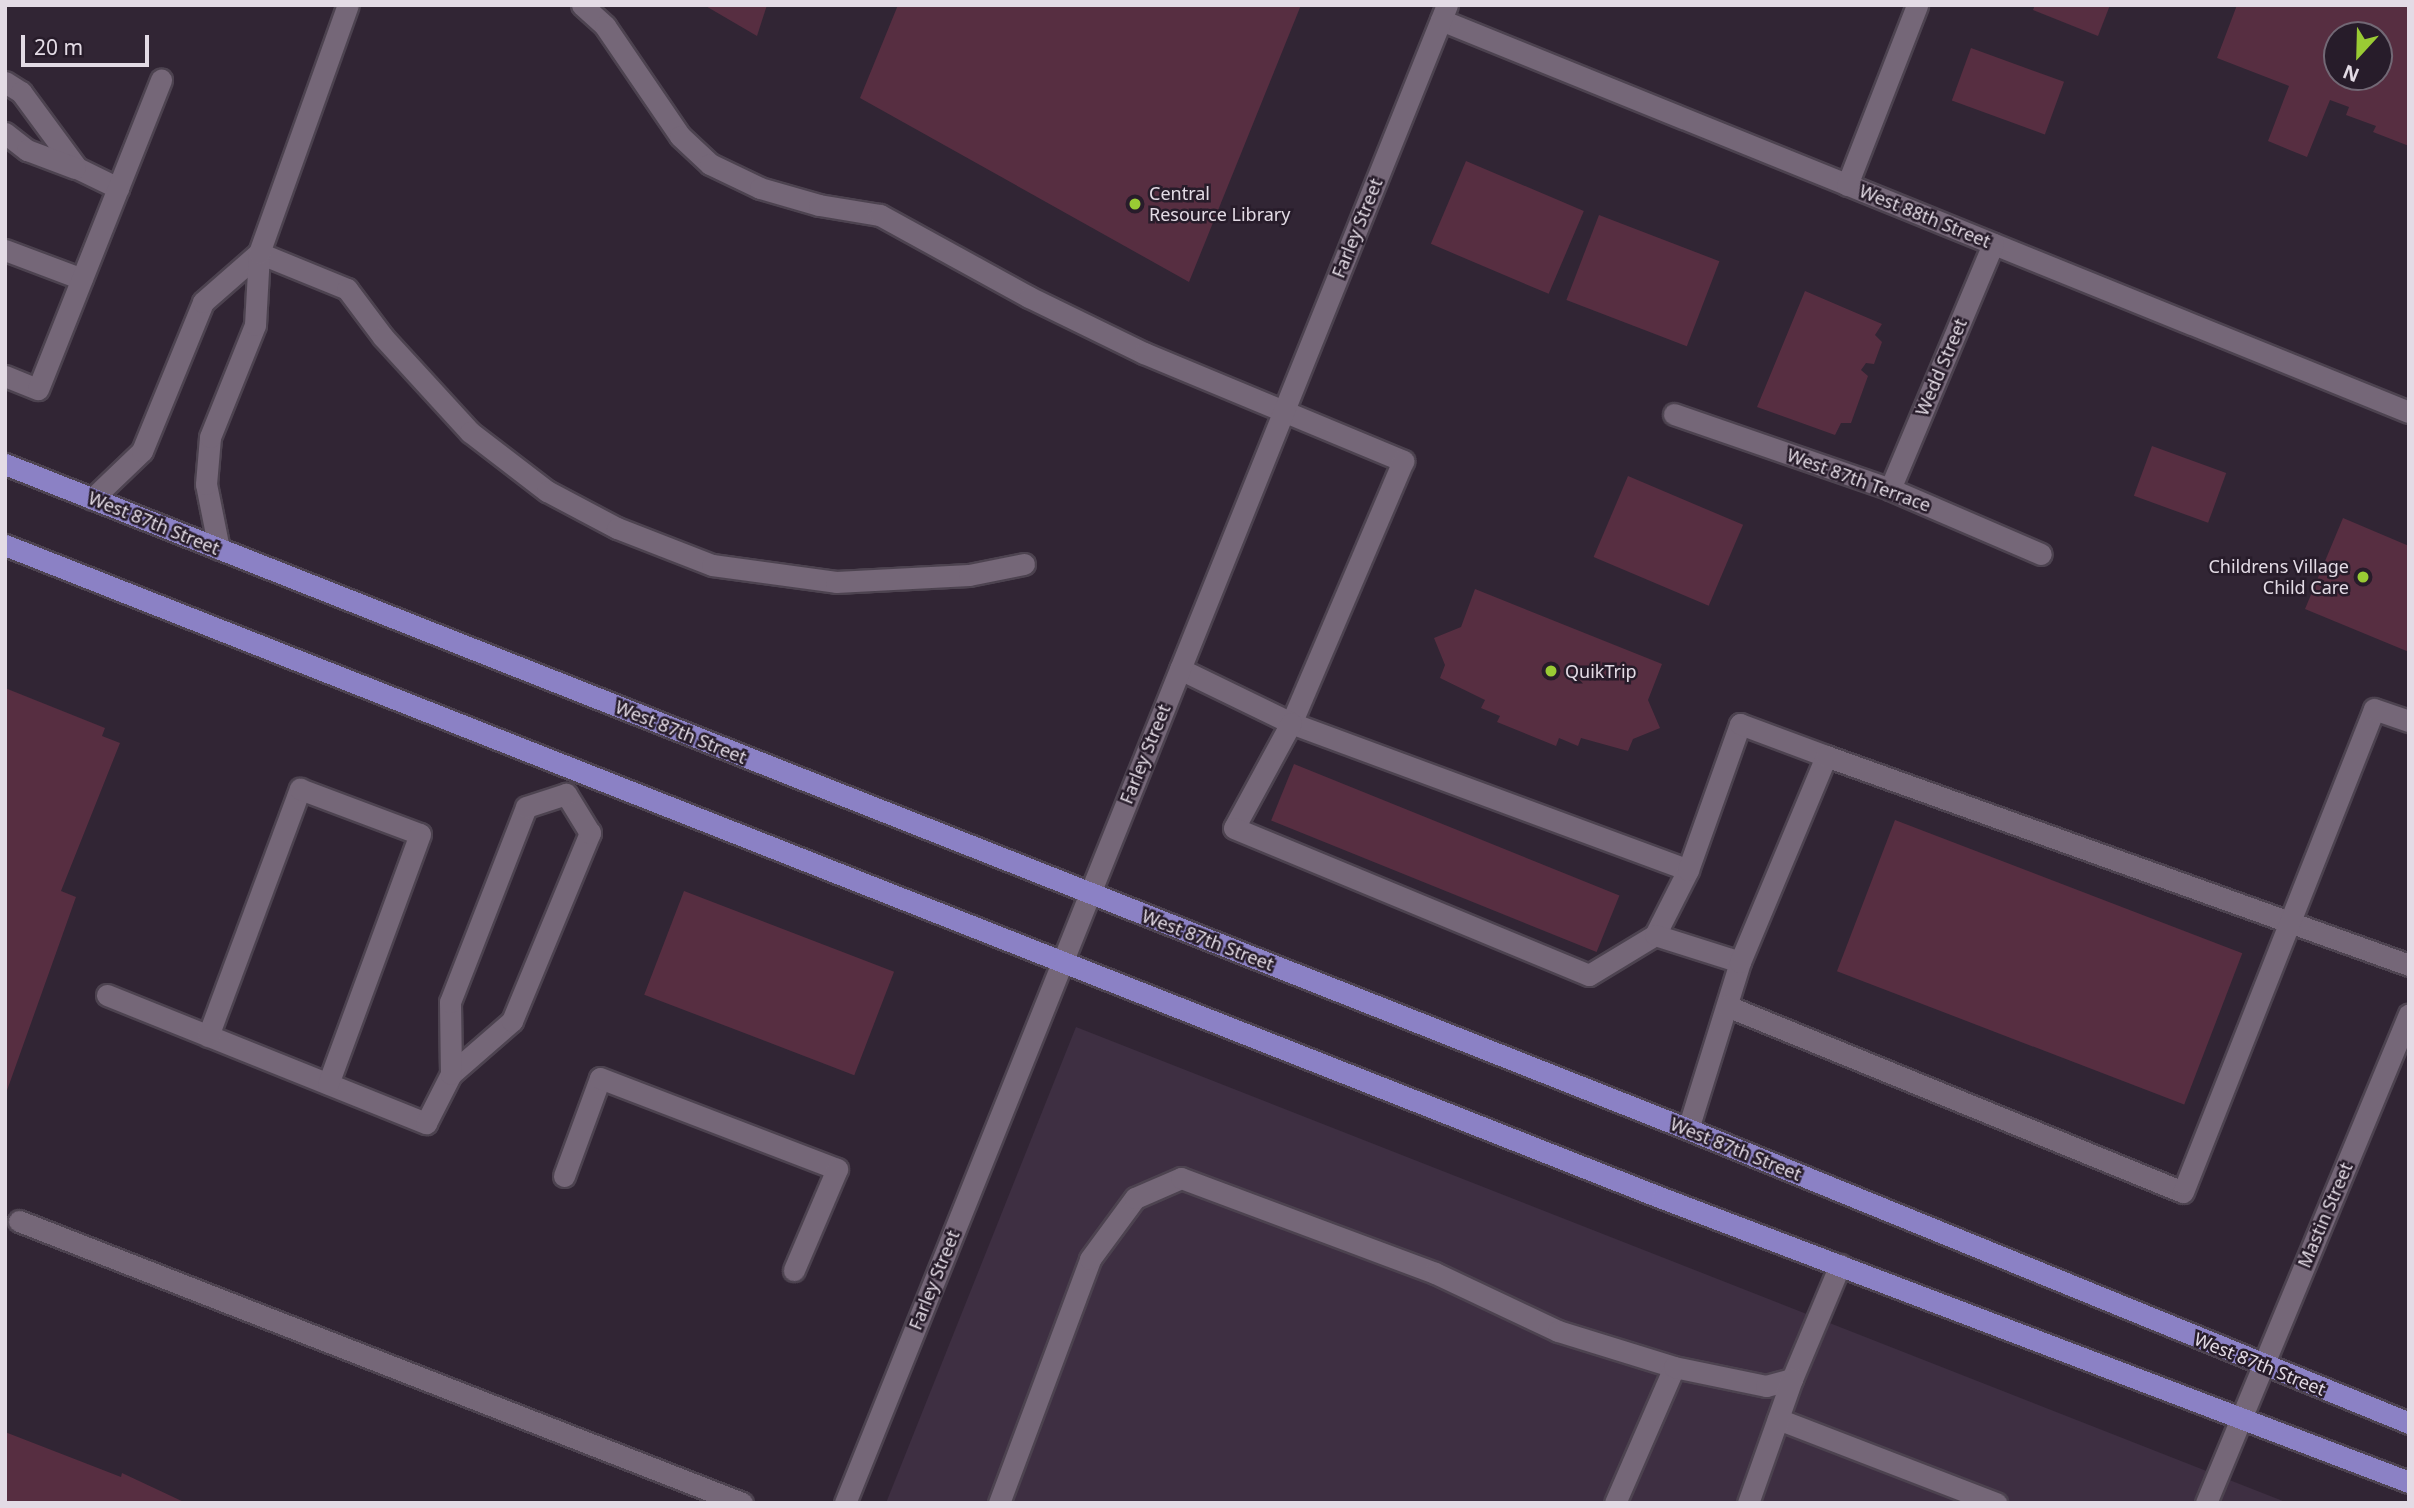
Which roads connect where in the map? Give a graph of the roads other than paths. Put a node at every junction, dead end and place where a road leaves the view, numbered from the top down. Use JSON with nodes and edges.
{"nodes":[{"id":1,"x":348,"y":5,"type":"edge"},
{"id":2,"x":582,"y":5,"type":"edge"},
{"id":3,"x":1917,"y":5,"type":"edge"},
{"id":4,"x":1444,"y":13,"type":"edge"},
{"id":5,"x":161,"y":80,"type":"dead end"},
{"id":6,"x":5,"y":82,"type":"edge"},
{"id":7,"x":5,"y":133,"type":"edge"},
{"id":8,"x":77,"y":168,"type":"junction"},
{"id":9,"x":1847,"y":185,"type":"junction"},
{"id":10,"x":118,"y":188,"type":"junction"},
{"id":11,"x":1993,"y":244,"type":"junction"},
{"id":12,"x":5,"y":250,"type":"edge"},
{"id":13,"x":259,"y":253,"type":"junction"},
{"id":14,"x":82,"y":279,"type":"junction"},
{"id":15,"x":5,"y":376,"type":"edge"},
{"id":16,"x":1283,"y":411,"type":"junction"},
{"id":17,"x":2409,"y":412,"type":"edge"},
{"id":18,"x":1674,"y":414,"type":"dead end"},
{"id":19,"x":5,"y":464,"type":"edge"},
{"id":20,"x":1890,"y":489,"type":"junction"},
{"id":21,"x":92,"y":499,"type":"junction"},
{"id":22,"x":5,"y":545,"type":"edge"},
{"id":23,"x":219,"y":549,"type":"junction"},
{"id":24,"x":2041,"y":554,"type":"dead end"},
{"id":25,"x":1024,"y":564,"type":"dead end"},
{"id":26,"x":1180,"y":669,"type":"junction"},
{"id":27,"x":2409,"y":721,"type":"edge"},
{"id":28,"x":1291,"y":723,"type":"junction"},
{"id":29,"x":1826,"y":757,"type":"junction"},
{"id":30,"x":576,"y":768,"type":"junction"},
{"id":31,"x":566,"y":794,"type":"junction"},
{"id":32,"x":1688,"y":870,"type":"junction"},
{"id":33,"x":1089,"y":893,"type":"junction"},
{"id":34,"x":2288,"y":923,"type":"junction"},
{"id":35,"x":1655,"y":935,"type":"junction"},
{"id":36,"x":1062,"y":961,"type":"junction"},
{"id":37,"x":1740,"y":962,"type":"junction"},
{"id":38,"x":2409,"y":965,"type":"edge"},
{"id":39,"x":107,"y":995,"type":"dead end"},
{"id":40,"x":1727,"y":1006,"type":"junction"},
{"id":41,"x":2408,"y":1017,"type":"edge"},
{"id":42,"x":208,"y":1036,"type":"junction"},
{"id":43,"x":451,"y":1074,"type":"junction"},
{"id":44,"x":328,"y":1084,"type":"junction"},
{"id":45,"x":1688,"y":1129,"type":"junction"},
{"id":46,"x":564,"y":1176,"type":"dead end"},
{"id":47,"x":19,"y":1221,"type":"dead end"},
{"id":48,"x":1840,"y":1265,"type":"junction"},
{"id":49,"x":794,"y":1270,"type":"dead end"},
{"id":50,"x":2263,"y":1365,"type":"junction"},
{"id":51,"x":1674,"y":1367,"type":"junction"},
{"id":52,"x":1792,"y":1379,"type":"junction"},
{"id":53,"x":2242,"y":1416,"type":"junction"},
{"id":54,"x":1778,"y":1419,"type":"junction"},
{"id":55,"x":2409,"y":1423,"type":"edge"},
{"id":56,"x":2409,"y":1482,"type":"edge"},
{"id":57,"x":705,"y":1496,"type":"edge"},
{"id":58,"x":742,"y":1503,"type":"edge"},
{"id":59,"x":845,"y":1503,"type":"edge"},
{"id":60,"x":999,"y":1503,"type":"edge"},
{"id":61,"x":1615,"y":1503,"type":"edge"},
{"id":62,"x":1748,"y":1503,"type":"edge"},
{"id":63,"x":1996,"y":1503,"type":"edge"},
{"id":64,"x":2206,"y":1503,"type":"edge"}],
"edges":[{"from":1,"to":13,"type":"street"},
{"from":2,"to":16,"type":"street"},
{"from":3,"to":9,"type":"street"},
{"from":4,"to":9,"type":"street","name":"West 88th Street"},
{"from":4,"to":16,"type":"street","name":"Farley Street"},
{"from":5,"to":10,"type":"street"},
{"from":6,"to":8,"type":"street"},
{"from":7,"to":8,"type":"street"},
{"from":8,"to":10,"type":"street"},
{"from":9,"to":11,"type":"street","name":"West 88th Street"},
{"from":10,"to":14,"type":"street"},
{"from":11,"to":17,"type":"street","name":"West 88th Street"},
{"from":11,"to":20,"type":"street","name":"Wedd Street"},
{"from":12,"to":14,"type":"street"},
{"from":13,"to":21,"type":"street"},
{"from":13,"to":23,"type":"street"},
{"from":13,"to":25,"type":"street"},
{"from":14,"to":15,"type":"street"},
{"from":16,"to":26,"type":"street","name":"Farley Street"},
{"from":16,"to":28,"type":"street"},
{"from":18,"to":20,"type":"street","name":"West 87th Terrace"},
{"from":19,"to":21,"type":"main road","name":"West 87th Street"},
{"from":20,"to":24,"type":"street","name":"West 87th Terrace"},
{"from":21,"to":23,"type":"main road","name":"West 87th Street"},
{"from":22,"to":30,"type":"main road"},
{"from":23,"to":33,"type":"main road","name":"West 87th Street"},
{"from":26,"to":28,"type":"street"},
{"from":26,"to":33,"type":"street","name":"Farley Street"},
{"from":27,"to":34,"type":"street"},
{"from":28,"to":32,"type":"street"},
{"from":28,"to":35,"type":"street"},
{"from":29,"to":32,"type":"street"},
{"from":29,"to":34,"type":"street"},
{"from":29,"to":37,"type":"street"},
{"from":30,"to":31,"type":"street"},
{"from":30,"to":36,"type":"main road"},
{"from":31,"to":43,"type":"street"},
{"from":31,"to":43,"type":"street"},
{"from":32,"to":35,"type":"street"},
{"from":33,"to":36,"type":"street","name":"Farley Street"},
{"from":33,"to":45,"type":"main road","name":"West 87th Street"},
{"from":34,"to":38,"type":"street"},
{"from":34,"to":40,"type":"street"},
{"from":35,"to":37,"type":"street"},
{"from":36,"to":48,"type":"main road"},
{"from":36,"to":59,"type":"street","name":"Farley Street"},
{"from":37,"to":40,"type":"street"},
{"from":39,"to":42,"type":"street"},
{"from":40,"to":45,"type":"street"},
{"from":41,"to":50,"type":"street","name":"Mastin Street"},
{"from":42,"to":44,"type":"street"},
{"from":42,"to":44,"type":"street"},
{"from":43,"to":44,"type":"street"},
{"from":45,"to":50,"type":"main road","name":"West 87th Street"},
{"from":46,"to":49,"type":"street"},
{"from":47,"to":57,"type":"street"},
{"from":48,"to":52,"type":"street"},
{"from":48,"to":53,"type":"main road"},
{"from":50,"to":53,"type":"street","name":"Mastin Street"},
{"from":50,"to":55,"type":"main road","name":"West 87th Street"},
{"from":51,"to":52,"type":"street"},
{"from":51,"to":60,"type":"street"},
{"from":51,"to":61,"type":"street"},
{"from":52,"to":54,"type":"street"},
{"from":53,"to":56,"type":"main road"},
{"from":53,"to":64,"type":"street","name":"Mastin Street"},
{"from":54,"to":62,"type":"street"},
{"from":54,"to":63,"type":"street"},
{"from":57,"to":58,"type":"street"}]}
